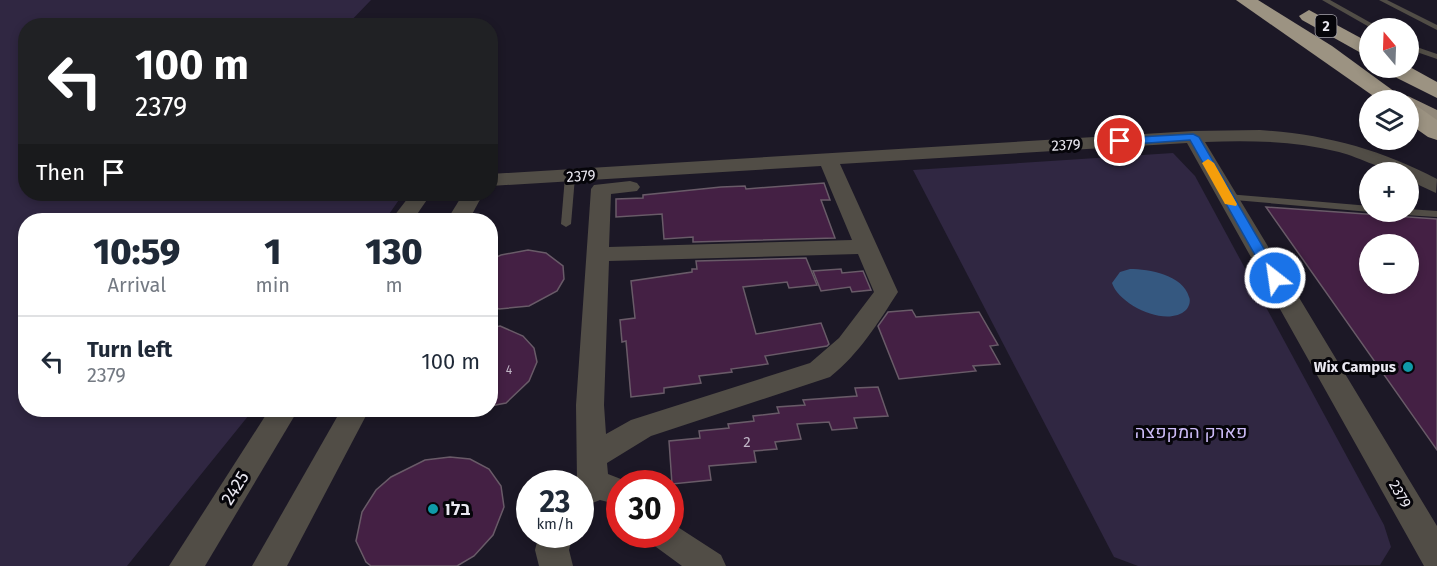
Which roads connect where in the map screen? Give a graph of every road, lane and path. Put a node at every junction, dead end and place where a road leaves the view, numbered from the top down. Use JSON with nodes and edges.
{"nodes":[{"id":1,"x":1245,"y":0,"type":"edge"},
{"id":2,"x":1325,"y":0,"type":"edge"},
{"id":3,"x":1382,"y":0,"type":"edge"},
{"id":4,"x":1292,"y":6,"type":"dead end"},
{"id":5,"x":1359,"y":19,"type":"edge"},
{"id":6,"x":1437,"y":28,"type":"edge"},
{"id":7,"x":1359,"y":46,"type":"edge"},
{"id":8,"x":1419,"y":50,"type":"edge"},
{"id":9,"x":1324,"y":51,"type":"junction"},
{"id":10,"x":1437,"y":57,"type":"edge"},
{"id":11,"x":1413,"y":78,"type":"edge"},
{"id":12,"x":1380,"y":90,"type":"edge"},
{"id":13,"x":1387,"y":90,"type":"edge"},
{"id":14,"x":1437,"y":92,"type":"edge"},
{"id":15,"x":1419,"y":109,"type":"edge"},
{"id":16,"x":1419,"y":119,"type":"edge"},
{"id":17,"x":1437,"y":120,"type":"edge"},
{"id":18,"x":1437,"y":132,"type":"edge"},
{"id":19,"x":1193,"y":137,"type":"junction"},
{"id":20,"x":830,"y":166,"type":"junction"},
{"id":21,"x":570,"y":177,"type":"junction"},
{"id":22,"x":498,"y":180,"type":"edge"},
{"id":23,"x":1436,"y":187,"type":"edge"},
{"id":24,"x":1227,"y":196,"type":"junction"},
{"id":25,"x":1359,"y":208,"type":"edge"},
{"id":26,"x":1419,"y":213,"type":"edge"},
{"id":27,"x":1437,"y":214,"type":"edge"},
{"id":28,"x":566,"y":224,"type":"dead end"},
{"id":29,"x":866,"y":246,"type":"junction"},
{"id":30,"x":600,"y":255,"type":"junction"},
{"id":31,"x":280,"y":417,"type":"edge"},
{"id":32,"x":351,"y":417,"type":"edge"},
{"id":33,"x":596,"y":483,"type":"edge"},
{"id":34,"x":552,"y":548,"type":"edge"},
{"id":35,"x":684,"y":548,"type":"edge"},
{"id":36,"x":1437,"y":557,"type":"edge"},
{"id":37,"x":186,"y":566,"type":"edge"},
{"id":38,"x":269,"y":566,"type":"edge"},
{"id":39,"x":556,"y":566,"type":"edge"},
{"id":40,"x":709,"y":566,"type":"edge"}],
"edges":[{"from":1,"to":9,"type":"highway","number":"2"},
{"from":2,"to":5,"type":"lane"},
{"from":3,"to":6,"type":"lane"},
{"from":4,"to":7,"type":"highway","number":"2"},
{"from":8,"to":10,"type":"lane"},
{"from":9,"to":12,"type":"highway"},
{"from":9,"to":13,"type":"highway","number":"2"},
{"from":11,"to":14,"type":"highway"},
{"from":15,"to":17,"type":"highway","number":"2"},
{"from":16,"to":18,"type":"highway"},
{"from":19,"to":20,"type":"street","name":"2379"},
{"from":19,"to":23,"type":"street"},
{"from":19,"to":24,"type":"street","name":"2379"},
{"from":20,"to":21,"type":"street","name":"2379"},
{"from":20,"to":29,"type":"street"},
{"from":20,"to":30,"type":"street"},
{"from":21,"to":22,"type":"street","name":"2379"},
{"from":21,"to":28,"type":"lane"},
{"from":24,"to":25,"type":"lane"},
{"from":24,"to":36,"type":"street","name":"2379"},
{"from":26,"to":27,"type":"lane"},
{"from":29,"to":30,"type":"street"},
{"from":29,"to":33,"type":"street"},
{"from":30,"to":33,"type":"street"},
{"from":31,"to":37,"type":"street","name":"2425"},
{"from":32,"to":38,"type":"street"},
{"from":34,"to":39,"type":"street"},
{"from":35,"to":40,"type":"street"}]}
